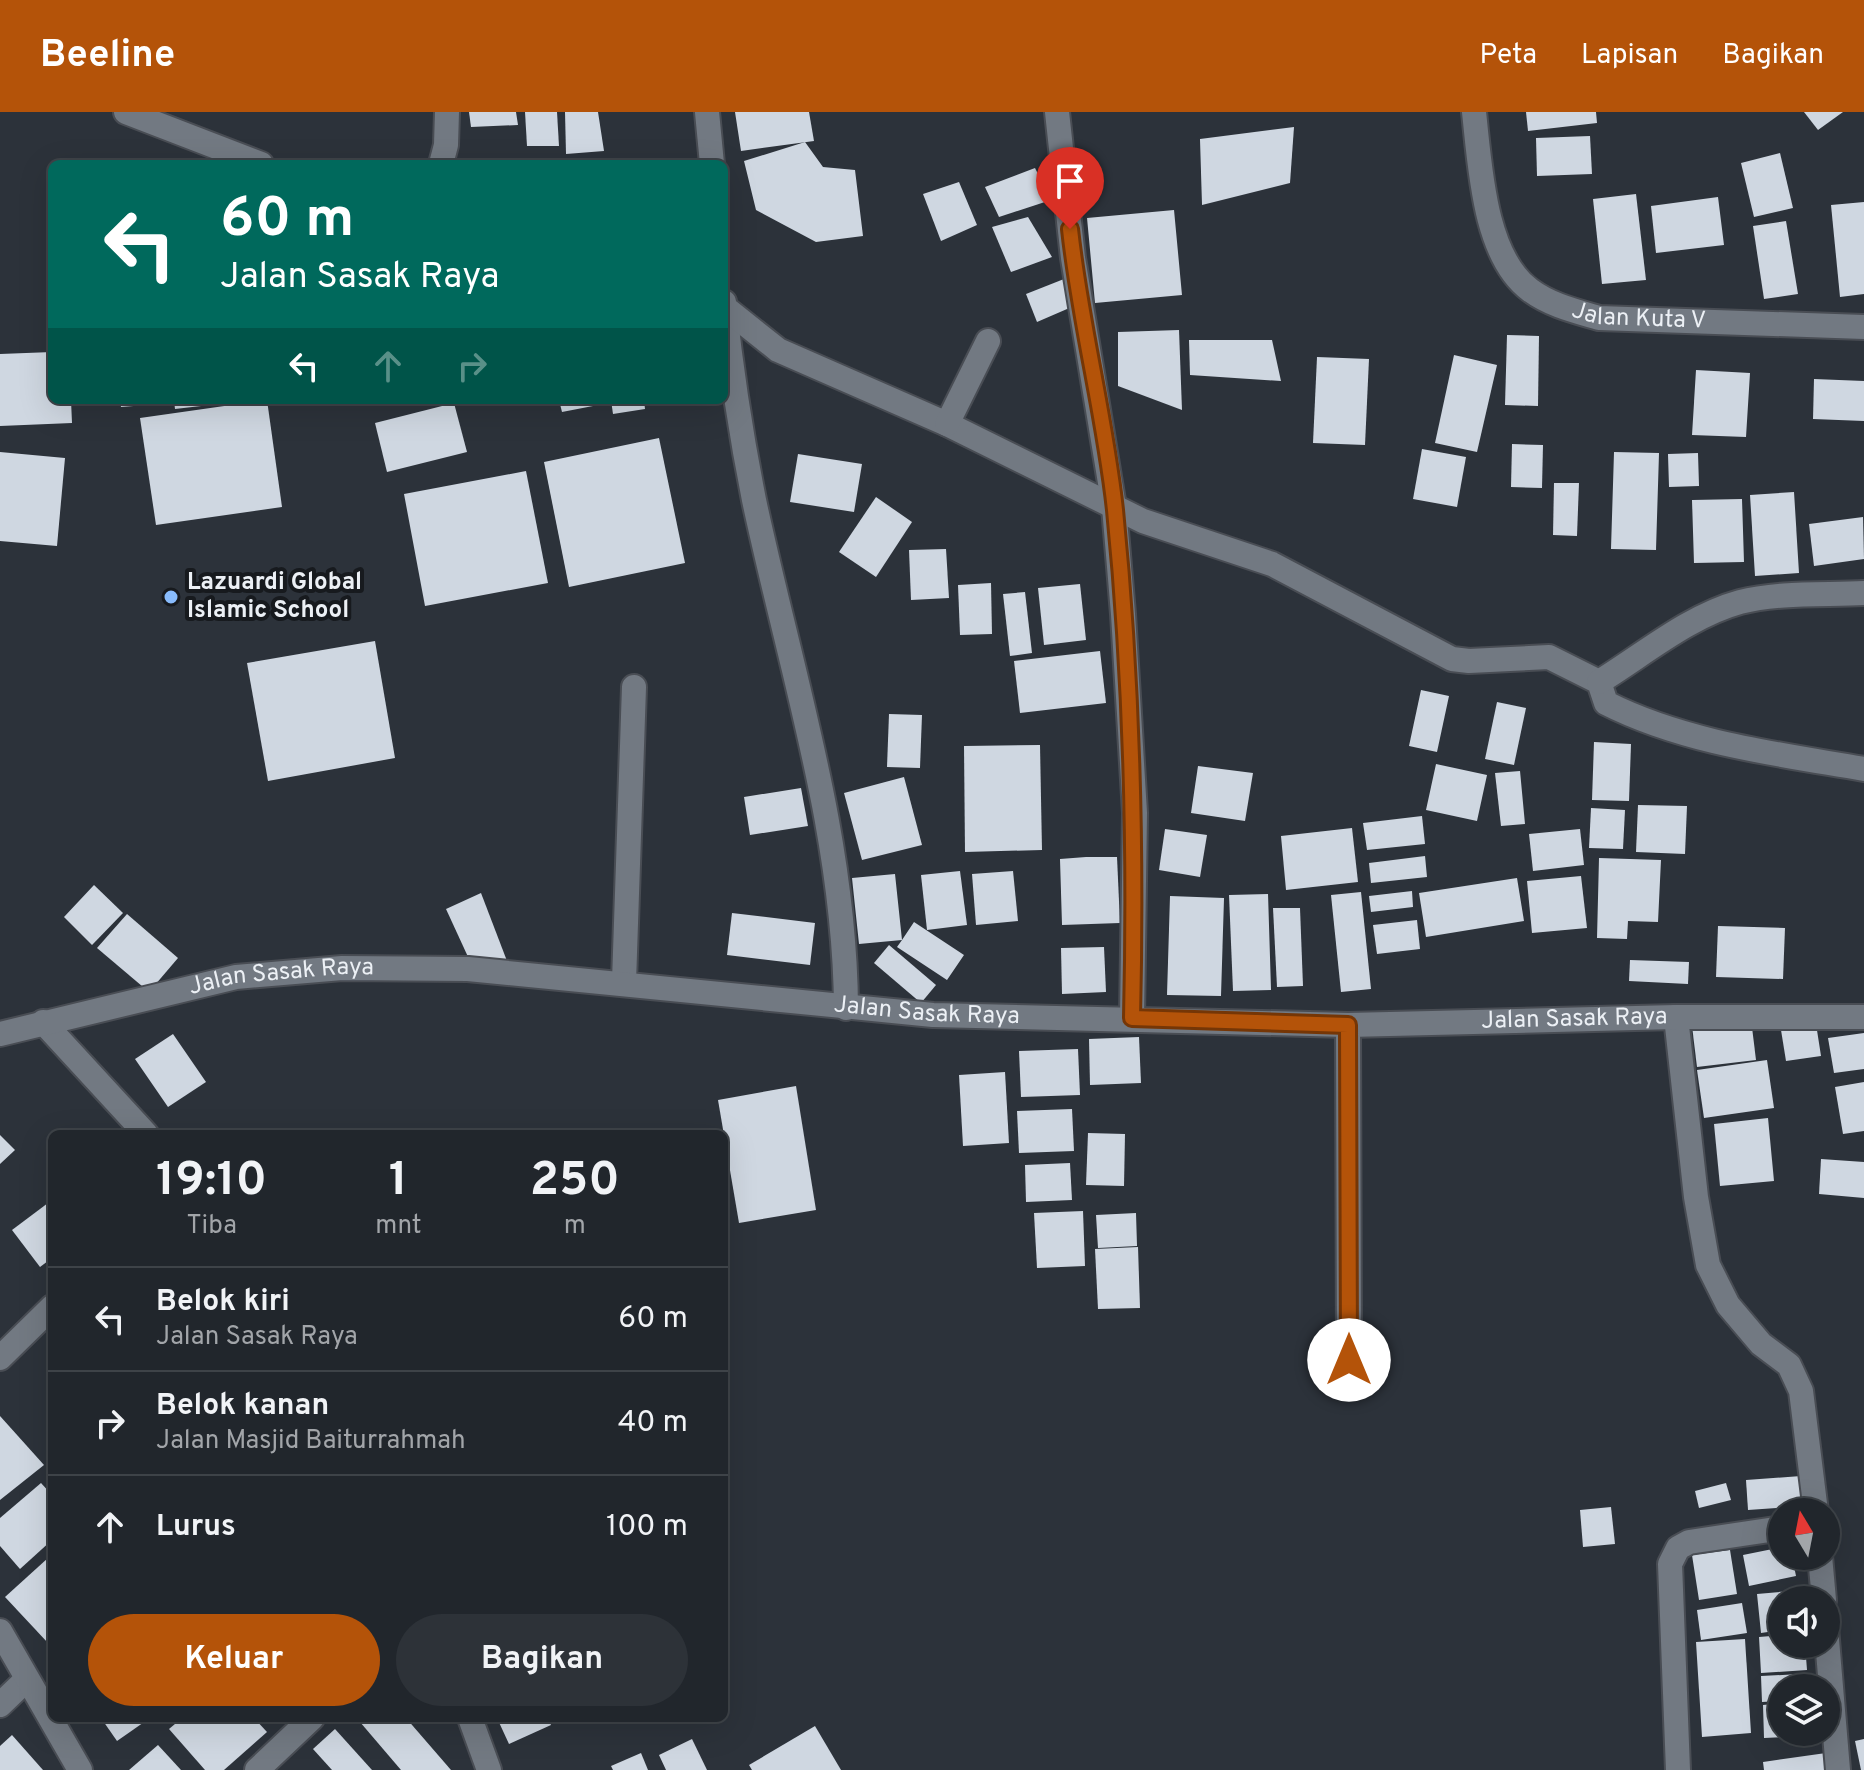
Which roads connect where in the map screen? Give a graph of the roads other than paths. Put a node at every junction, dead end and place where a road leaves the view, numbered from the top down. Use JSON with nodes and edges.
{"nodes":[{"id":1,"x":126,"y":112,"type":"edge"},
{"id":2,"x":447,"y":112,"type":"edge"},
{"id":3,"x":707,"y":112,"type":"edge"},
{"id":4,"x":1057,"y":112,"type":"edge"},
{"id":5,"x":1474,"y":112,"type":"edge"},
{"id":6,"x":251,"y":160,"type":"edge"},
{"id":7,"x":442,"y":160,"type":"edge"},
{"id":8,"x":712,"y":160,"type":"edge"},
{"id":9,"x":728,"y":310,"type":"edge"},
{"id":10,"x":1864,"y":327,"type":"edge"},
{"id":11,"x":728,"y":333,"type":"edge"},
{"id":12,"x":988,"y":341,"type":"dead end"},
{"id":13,"x":947,"y":424,"type":"junction"},
{"id":14,"x":1114,"y":507,"type":"junction"},
{"id":15,"x":1864,"y":593,"type":"edge"},
{"id":16,"x":1599,"y":682,"type":"junction"},
{"id":17,"x":634,"y":687,"type":"dead end"},
{"id":18,"x":1864,"y":769,"type":"edge"},
{"id":19,"x":624,"y":982,"type":"junction"},
{"id":20,"x":846,"y":1008,"type":"junction"},
{"id":21,"x":1676,"y":1017,"type":"junction"},
{"id":22,"x":1864,"y":1017,"type":"edge"},
{"id":23,"x":1132,"y":1018,"type":"junction"},
{"id":24,"x":43,"y":1022,"type":"junction"},
{"id":25,"x":1348,"y":1025,"type":"junction"},
{"id":26,"x":0,"y":1034,"type":"edge"},
{"id":27,"x":142,"y":1130,"type":"edge"},
{"id":28,"x":48,"y":1311,"type":"edge"},
{"id":29,"x":0,"y":1358,"type":"edge"},
{"id":30,"x":1349,"y":1360,"type":"dead end"},
{"id":31,"x":1814,"y":1498,"type":"edge"},
{"id":32,"x":1768,"y":1530,"type":"edge"},
{"id":33,"x":0,"y":1631,"type":"edge"},
{"id":34,"x":1829,"y":1658,"type":"edge"},
{"id":35,"x":39,"y":1689,"type":"edge"},
{"id":36,"x":0,"y":1705,"type":"edge"},
{"id":37,"x":56,"y":1722,"type":"edge"},
{"id":38,"x":308,"y":1722,"type":"edge"},
{"id":39,"x":471,"y":1722,"type":"edge"},
{"id":40,"x":80,"y":1770,"type":"edge"},
{"id":41,"x":257,"y":1770,"type":"edge"},
{"id":42,"x":489,"y":1770,"type":"edge"},
{"id":43,"x":1678,"y":1770,"type":"edge"},
{"id":44,"x":1838,"y":1770,"type":"edge"}],
"edges":[{"from":1,"to":6,"type":"street"},
{"from":2,"to":7,"type":"street"},
{"from":3,"to":8,"type":"street"},
{"from":4,"to":14,"type":"street"},
{"from":5,"to":10,"type":"street","name":"Jalan Kuta V"},
{"from":9,"to":13,"type":"street"},
{"from":11,"to":20,"type":"street"},
{"from":12,"to":13,"type":"street"},
{"from":13,"to":14,"type":"street"},
{"from":14,"to":16,"type":"street"},
{"from":14,"to":23,"type":"street"},
{"from":15,"to":16,"type":"street"},
{"from":16,"to":18,"type":"street"},
{"from":17,"to":19,"type":"street"},
{"from":19,"to":20,"type":"street","name":"Jalan Sasak Raya"},
{"from":19,"to":24,"type":"street","name":"Jalan Sasak Raya"},
{"from":20,"to":23,"type":"street","name":"Jalan Sasak Raya"},
{"from":21,"to":22,"type":"street","name":"Jalan Sasak Raya"},
{"from":21,"to":25,"type":"street","name":"Jalan Sasak Raya"},
{"from":21,"to":31,"type":"street"},
{"from":23,"to":25,"type":"street","name":"Jalan Sasak Raya"},
{"from":24,"to":26,"type":"street","name":"Jalan Sasak Raya"},
{"from":24,"to":27,"type":"street"},
{"from":25,"to":30,"type":"street"},
{"from":28,"to":29,"type":"street"},
{"from":32,"to":43,"type":"street"},
{"from":33,"to":35,"type":"street"},
{"from":34,"to":44,"type":"street"},
{"from":35,"to":36,"type":"street"},
{"from":37,"to":40,"type":"street"},
{"from":38,"to":41,"type":"street"},
{"from":39,"to":42,"type":"street"}]}
